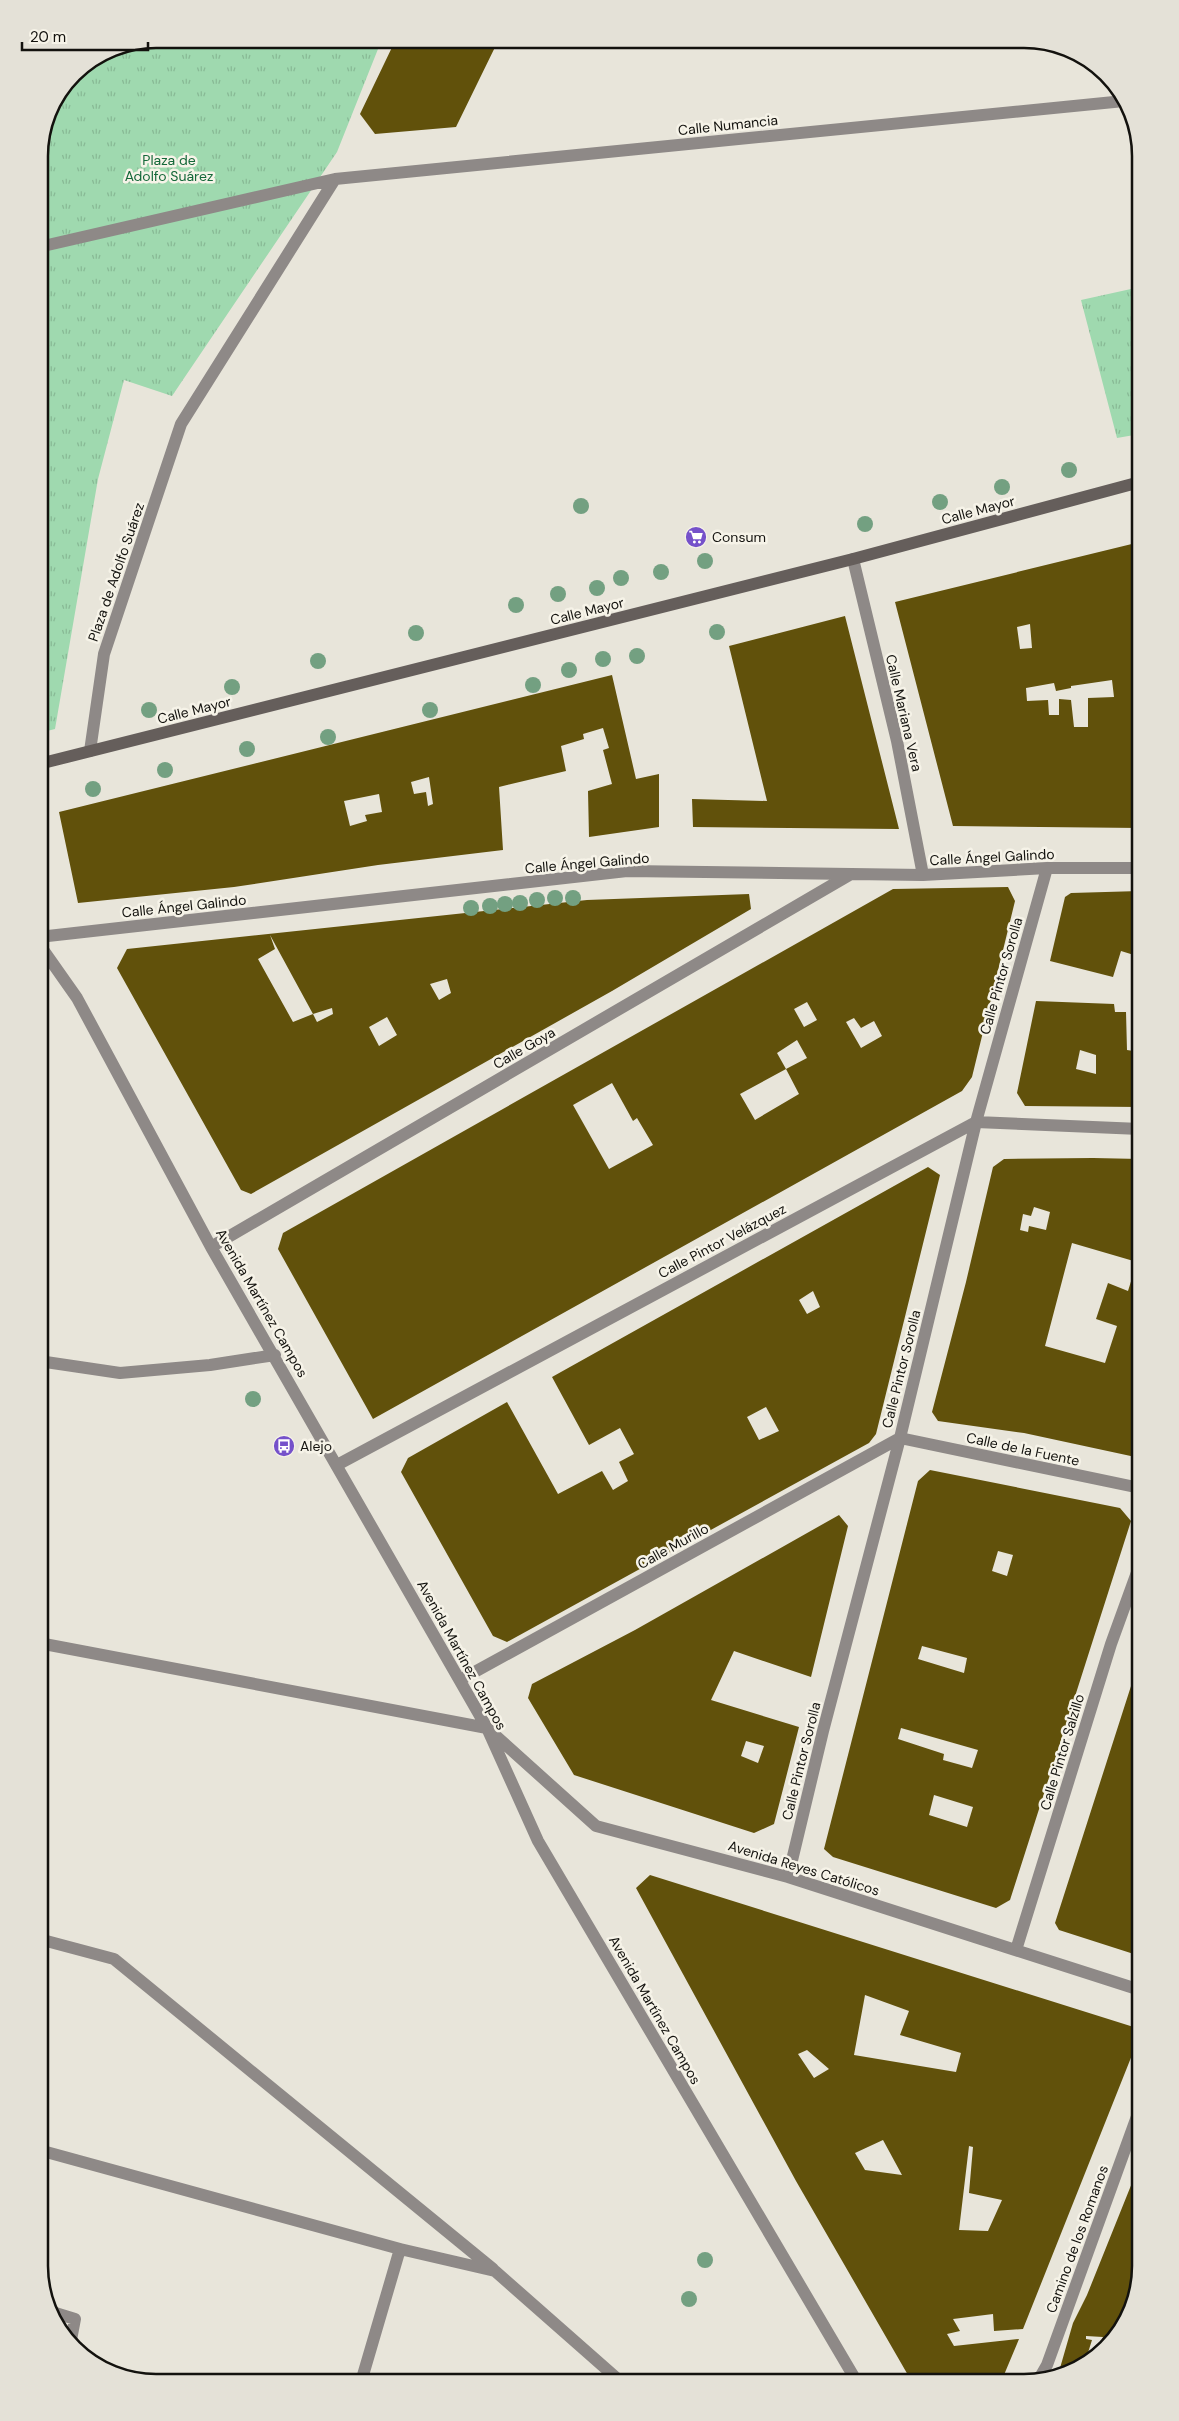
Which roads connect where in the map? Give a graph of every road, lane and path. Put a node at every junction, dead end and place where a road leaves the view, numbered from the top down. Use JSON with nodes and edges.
{"nodes":[{"id":1,"x":1117,"y":102,"type":"edge"},
{"id":2,"x":335,"y":179,"type":"junction"},
{"id":3,"x":48,"y":245,"type":"edge"},
{"id":4,"x":1132,"y":484,"type":"edge"},
{"id":5,"x":853,"y":559,"type":"junction"},
{"id":6,"x":90,"y":751,"type":"junction"},
{"id":7,"x":48,"y":762,"type":"edge"},
{"id":8,"x":1047,"y":868,"type":"junction"},
{"id":9,"x":1132,"y":868,"type":"edge"},
{"id":10,"x":851,"y":874,"type":"junction"},
{"id":11,"x":923,"y":875,"type":"junction"},
{"id":12,"x":48,"y":936,"type":"edge"},
{"id":13,"x":48,"y":957,"type":"edge"},
{"id":14,"x":976,"y":1122,"type":"junction"},
{"id":15,"x":1132,"y":1128,"type":"edge"},
{"id":16,"x":211,"y":1247,"type":"junction"},
{"id":17,"x":275,"y":1355,"type":"junction"},
{"id":18,"x":48,"y":1362,"type":"edge"},
{"id":19,"x":900,"y":1438,"type":"junction"},
{"id":20,"x":337,"y":1465,"type":"junction"},
{"id":21,"x":1132,"y":1486,"type":"edge"},
{"id":22,"x":1132,"y":1586,"type":"edge"},
{"id":23,"x":48,"y":1645,"type":"edge"},
{"id":24,"x":460,"y":1680,"type":"junction"},
{"id":25,"x":487,"y":1728,"type":"junction"},
{"id":26,"x":788,"y":1877,"type":"junction"},
{"id":27,"x":48,"y":1941,"type":"edge"},
{"id":28,"x":1016,"y":1950,"type":"junction"},
{"id":29,"x":1132,"y":1987,"type":"edge"},
{"id":30,"x":1132,"y":2130,"type":"edge"},
{"id":31,"x":48,"y":2152,"type":"edge"},
{"id":32,"x":400,"y":2249,"type":"junction"},
{"id":33,"x":495,"y":2271,"type":"junction"},
{"id":34,"x":60,"y":2314,"type":"edge"},
{"id":35,"x":72,"y":2334,"type":"edge"},
{"id":36,"x":1044,"y":2371,"type":"edge"},
{"id":37,"x":364,"y":2373,"type":"edge"},
{"id":38,"x":611,"y":2374,"type":"edge"},
{"id":39,"x":852,"y":2374,"type":"edge"}],
"edges":[{"from":1,"to":2,"type":"street","name":"Calle Numancia"},
{"from":2,"to":3,"type":"street","name":"Calle Numancia"},
{"from":2,"to":6,"type":"street","name":"Plaza de Adolfo Suárez"},
{"from":4,"to":5,"type":"main road","name":"Calle Mayor"},
{"from":5,"to":6,"type":"main road","name":"Calle Mayor"},
{"from":5,"to":11,"type":"street","name":"Calle Mariana Vera"},
{"from":6,"to":7,"type":"main road","name":"Calle Mayor"},
{"from":8,"to":9,"type":"street","name":"Calle Ángel Galindo"},
{"from":8,"to":11,"type":"street","name":"Calle Ángel Galindo"},
{"from":8,"to":14,"type":"street","name":"Calle Pintor Sorolla"},
{"from":10,"to":11,"type":"street","name":"Calle Ángel Galindo"},
{"from":10,"to":12,"type":"street","name":"Calle Ángel Galindo"},
{"from":10,"to":16,"type":"street","name":"Calle Goya"},
{"from":13,"to":16,"type":"street","name":"Avenida Martínez Campos"},
{"from":14,"to":15,"type":"street"},
{"from":14,"to":19,"type":"street","name":"Calle Pintor Sorolla"},
{"from":14,"to":20,"type":"street","name":"Calle Pintor Velázquez"},
{"from":16,"to":17,"type":"street","name":"Avenida Martínez Campos"},
{"from":17,"to":18,"type":"street"},
{"from":17,"to":20,"type":"street","name":"Avenida Martínez Campos"},
{"from":19,"to":21,"type":"street","name":"Calle de la Fuente"},
{"from":19,"to":24,"type":"street","name":"Calle Murillo"},
{"from":19,"to":26,"type":"street","name":"Calle Pintor Sorolla"},
{"from":20,"to":24,"type":"street","name":"Avenida Martínez Campos"},
{"from":22,"to":28,"type":"street","name":"Calle Pintor Salzillo"},
{"from":23,"to":25,"type":"street"},
{"from":24,"to":25,"type":"street","name":"Avenida Martínez Campos"},
{"from":25,"to":26,"type":"street","name":"Avenida Reyes Católicos"},
{"from":25,"to":39,"type":"street","name":"Avenida Martínez Campos"},
{"from":26,"to":28,"type":"street","name":"Avenida Reyes Católicos"},
{"from":27,"to":33,"type":"street"},
{"from":28,"to":29,"type":"street","name":"Avenida Reyes Católicos"},
{"from":30,"to":36,"type":"street","name":"Camino de los Romanos"},
{"from":31,"to":32,"type":"street"},
{"from":32,"to":33,"type":"street"},
{"from":32,"to":37,"type":"street"},
{"from":33,"to":38,"type":"street"},
{"from":34,"to":35,"type":"street"}]}
